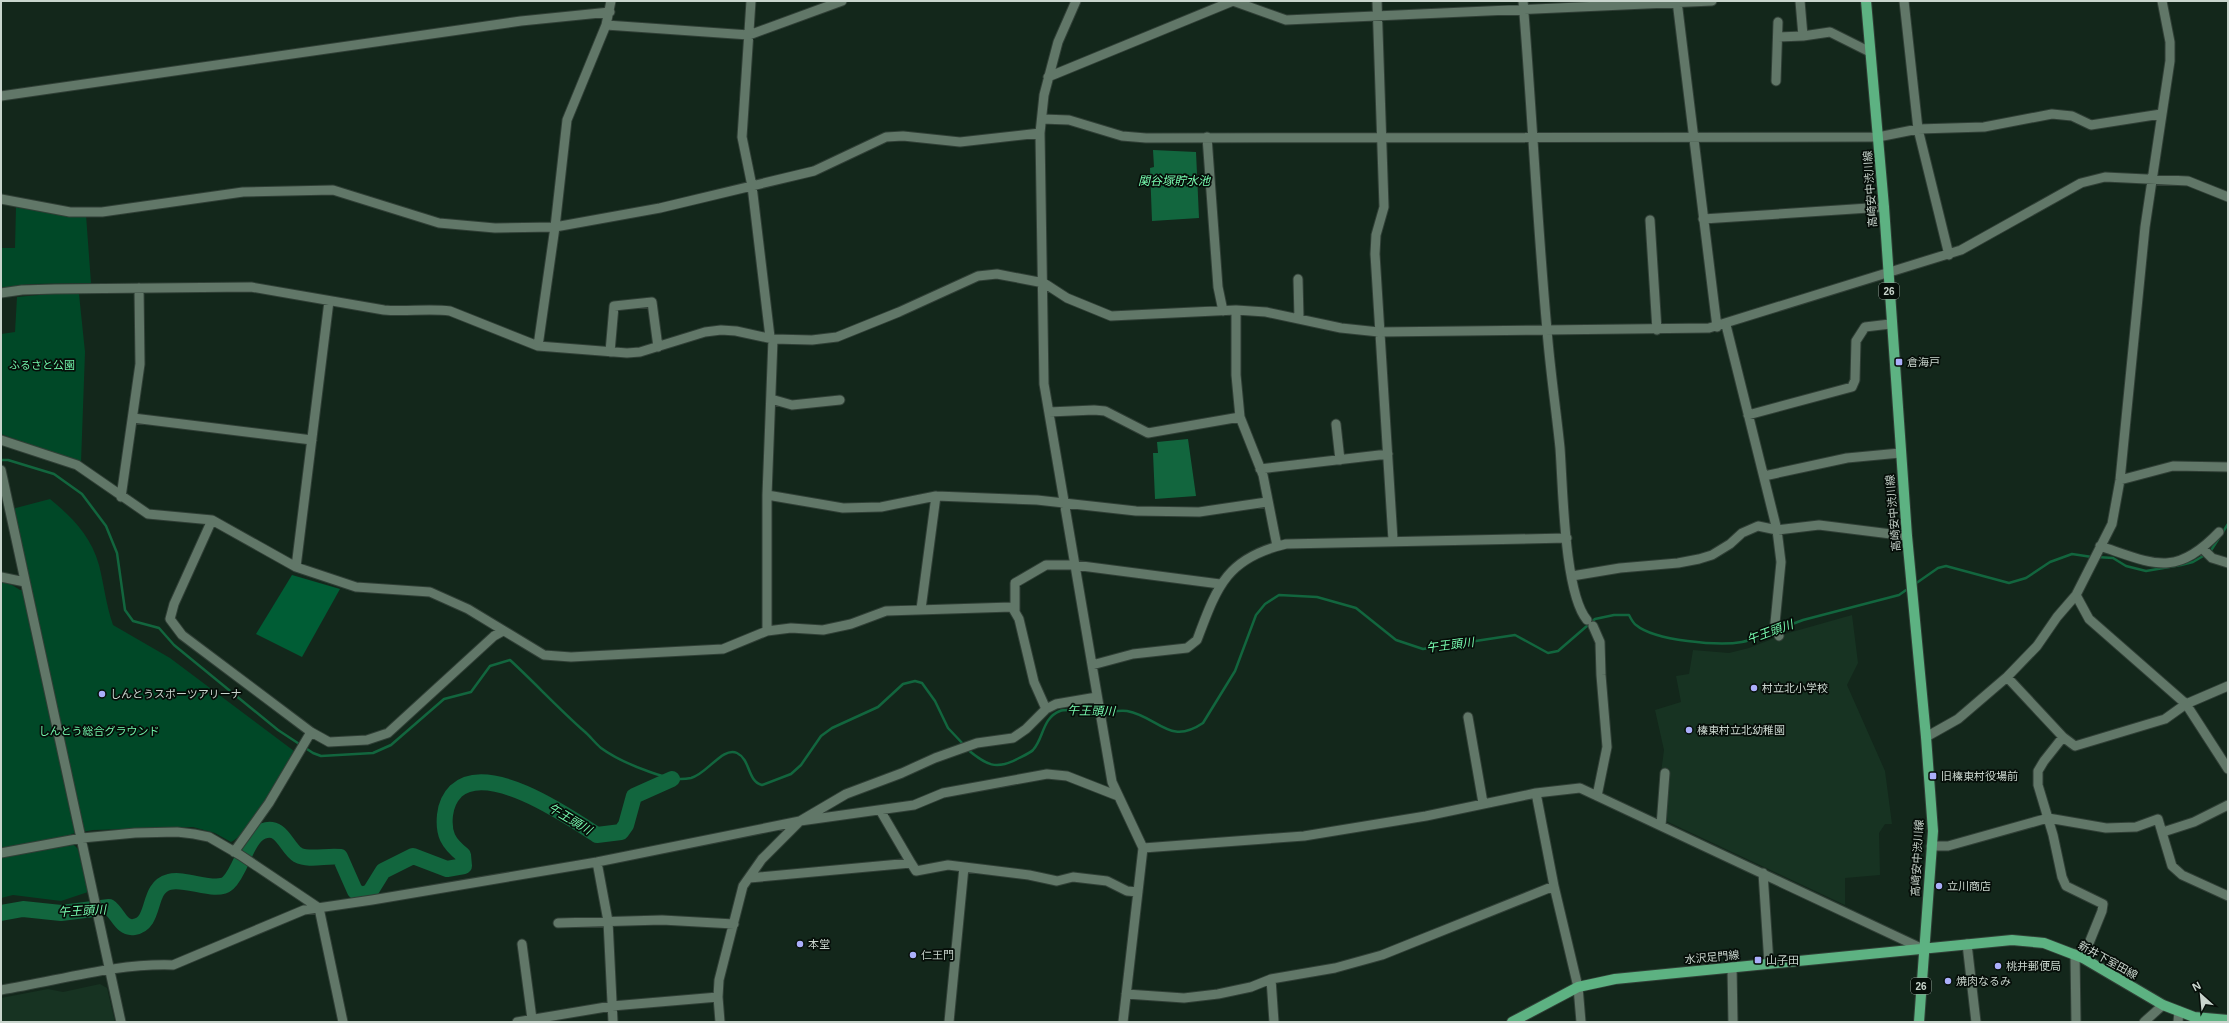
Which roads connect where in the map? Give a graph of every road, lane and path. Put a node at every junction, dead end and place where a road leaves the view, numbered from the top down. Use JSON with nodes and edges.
{"nodes":[{"id":1,"x":611,"y":1,"type":"edge"},
{"id":2,"x":751,"y":1,"type":"edge"},
{"id":3,"x":842,"y":1,"type":"edge"},
{"id":4,"x":1076,"y":1,"type":"edge"},
{"id":5,"x":1233,"y":1,"type":"edge"},
{"id":6,"x":1378,"y":1,"type":"edge"},
{"id":7,"x":1712,"y":1,"type":"edge"},
{"id":8,"x":1800,"y":1,"type":"edge"},
{"id":9,"x":1866,"y":1,"type":"edge"},
{"id":10,"x":1904,"y":1,"type":"edge"},
{"id":11,"x":2162,"y":1,"type":"edge"},
{"id":12,"x":1677,"y":2,"type":"edge"},
{"id":13,"x":1523,"y":5,"type":"edge"},
{"id":14,"x":610,"y":12,"type":"junction"},
{"id":15,"x":1378,"y":15,"type":"junction"},
{"id":16,"x":1778,"y":22,"type":"dead end"},
{"id":17,"x":606,"y":25,"type":"junction"},
{"id":18,"x":749,"y":35,"type":"junction"},
{"id":19,"x":1803,"y":36,"type":"junction"},
{"id":20,"x":1778,"y":37,"type":"junction"},
{"id":21,"x":1870,"y":52,"type":"junction"},
{"id":22,"x":1048,"y":78,"type":"junction"},
{"id":23,"x":1776,"y":81,"type":"dead end"},
{"id":24,"x":1,"y":96,"type":"edge"},
{"id":25,"x":2161,"y":114,"type":"junction"},
{"id":26,"x":1042,"y":119,"type":"junction"},
{"id":27,"x":1918,"y":129,"type":"junction"},
{"id":28,"x":1040,"y":133,"type":"junction"},
{"id":29,"x":1207,"y":137,"type":"junction"},
{"id":30,"x":1381,"y":138,"type":"junction"},
{"id":31,"x":1533,"y":138,"type":"junction"},
{"id":32,"x":1694,"y":138,"type":"junction"},
{"id":33,"x":1878,"y":138,"type":"junction"},
{"id":34,"x":2151,"y":178,"type":"junction"},
{"id":35,"x":752,"y":186,"type":"junction"},
{"id":36,"x":2228,"y":197,"type":"edge"},
{"id":37,"x":1,"y":199,"type":"edge"},
{"id":38,"x":1884,"y":207,"type":"junction"},
{"id":39,"x":1703,"y":219,"type":"junction"},
{"id":40,"x":1650,"y":220,"type":"dead end"},
{"id":41,"x":555,"y":227,"type":"junction"},
{"id":42,"x":1949,"y":255,"type":"junction"},
{"id":43,"x":1888,"y":273,"type":"junction"},
{"id":44,"x":1298,"y":279,"type":"dead end"},
{"id":45,"x":1044,"y":283,"type":"junction"},
{"id":46,"x":139,"y":288,"type":"junction"},
{"id":47,"x":1,"y":293,"type":"edge"},
{"id":48,"x":329,"y":300,"type":"junction"},
{"id":49,"x":1236,"y":310,"type":"junction"},
{"id":50,"x":1223,"y":311,"type":"junction"},
{"id":51,"x":1300,"y":318,"type":"junction"},
{"id":52,"x":1890,"y":324,"type":"junction"},
{"id":53,"x":1721,"y":326,"type":"junction"},
{"id":54,"x":1657,"y":330,"type":"junction"},
{"id":55,"x":1547,"y":331,"type":"junction"},
{"id":56,"x":1378,"y":332,"type":"junction"},
{"id":57,"x":771,"y":338,"type":"junction"},
{"id":58,"x":538,"y":346,"type":"junction"},
{"id":59,"x":658,"y":347,"type":"junction"},
{"id":60,"x":610,"y":352,"type":"junction"},
{"id":61,"x":771,"y":399,"type":"junction"},
{"id":62,"x":840,"y":400,"type":"dead end"},
{"id":63,"x":1049,"y":412,"type":"junction"},
{"id":64,"x":1748,"y":415,"type":"junction"},
{"id":65,"x":1240,"y":417,"type":"junction"},
{"id":66,"x":133,"y":418,"type":"junction"},
{"id":67,"x":1336,"y":424,"type":"dead end"},
{"id":68,"x":1,"y":440,"type":"edge"},
{"id":69,"x":312,"y":440,"type":"junction"},
{"id":70,"x":1900,"y":453,"type":"junction"},
{"id":71,"x":1388,"y":454,"type":"junction"},
{"id":72,"x":1340,"y":460,"type":"junction"},
{"id":73,"x":2228,"y":467,"type":"edge"},
{"id":74,"x":1260,"y":469,"type":"junction"},
{"id":75,"x":1,"y":470,"type":"edge"},
{"id":76,"x":1764,"y":476,"type":"junction"},
{"id":77,"x":2120,"y":480,"type":"junction"},
{"id":78,"x":3,"y":487,"type":"edge"},
{"id":79,"x":767,"y":495,"type":"junction"},
{"id":80,"x":936,"y":496,"type":"junction"},
{"id":81,"x":121,"y":497,"type":"junction"},
{"id":82,"x":1267,"y":502,"type":"junction"},
{"id":83,"x":1063,"y":503,"type":"junction"},
{"id":84,"x":212,"y":520,"type":"junction"},
{"id":85,"x":1777,"y":530,"type":"junction"},
{"id":86,"x":2219,"y":532,"type":"dead end"},
{"id":87,"x":1907,"y":536,"type":"junction"},
{"id":88,"x":1567,"y":538,"type":"junction"},
{"id":89,"x":1393,"y":540,"type":"junction"},
{"id":90,"x":1277,"y":546,"type":"junction"},
{"id":91,"x":2099,"y":548,"type":"junction"},
{"id":92,"x":2203,"y":549,"type":"junction"},
{"id":93,"x":2228,"y":563,"type":"edge"},
{"id":94,"x":1074,"y":565,"type":"junction"},
{"id":95,"x":296,"y":567,"type":"junction"},
{"id":96,"x":1572,"y":576,"type":"junction"},
{"id":97,"x":1,"y":577,"type":"edge"},
{"id":98,"x":25,"y":582,"type":"junction"},
{"id":99,"x":1220,"y":584,"type":"junction"},
{"id":100,"x":2076,"y":595,"type":"junction"},
{"id":101,"x":921,"y":609,"type":"junction"},
{"id":102,"x":1015,"y":612,"type":"junction"},
{"id":103,"x":503,"y":631,"type":"junction"},
{"id":104,"x":767,"y":631,"type":"junction"},
{"id":105,"x":1779,"y":636,"type":"dead end"},
{"id":106,"x":1092,"y":665,"type":"junction"},
{"id":107,"x":2008,"y":677,"type":"junction"},
{"id":108,"x":2228,"y":686,"type":"edge"},
{"id":109,"x":1098,"y":700,"type":"junction"},
{"id":110,"x":2186,"y":704,"type":"junction"},
{"id":111,"x":1046,"y":709,"type":"junction"},
{"id":112,"x":1468,"y":717,"type":"dead end"},
{"id":113,"x":311,"y":732,"type":"junction"},
{"id":114,"x":1926,"y":737,"type":"junction"},
{"id":115,"x":2063,"y":737,"type":"junction"},
{"id":116,"x":2228,"y":769,"type":"edge"},
{"id":117,"x":1665,"y":773,"type":"dead end"},
{"id":118,"x":1536,"y":793,"type":"junction"},
{"id":119,"x":1118,"y":796,"type":"junction"},
{"id":120,"x":1597,"y":796,"type":"junction"},
{"id":121,"x":1483,"y":803,"type":"junction"},
{"id":122,"x":2228,"y":805,"type":"edge"},
{"id":123,"x":880,"y":810,"type":"junction"},
{"id":124,"x":2048,"y":818,"type":"junction"},
{"id":125,"x":800,"y":822,"type":"junction"},
{"id":126,"x":1661,"y":826,"type":"junction"},
{"id":127,"x":2163,"y":832,"type":"junction"},
{"id":128,"x":82,"y":838,"type":"junction"},
{"id":129,"x":1931,"y":846,"type":"junction"},
{"id":130,"x":1143,"y":848,"type":"junction"},
{"id":131,"x":1,"y":853,"type":"edge"},
{"id":132,"x":237,"y":853,"type":"junction"},
{"id":133,"x":597,"y":862,"type":"junction"},
{"id":134,"x":911,"y":863,"type":"junction"},
{"id":135,"x":964,"y":867,"type":"junction"},
{"id":136,"x":1763,"y":873,"type":"junction"},
{"id":137,"x":749,"y":878,"type":"junction"},
{"id":138,"x":1554,"y":886,"type":"junction"},
{"id":139,"x":1138,"y":892,"type":"junction"},
{"id":140,"x":2228,"y":896,"type":"edge"},
{"id":141,"x":319,"y":908,"type":"junction"},
{"id":142,"x":608,"y":921,"type":"junction"},
{"id":143,"x":558,"y":923,"type":"dead end"},
{"id":144,"x":734,"y":924,"type":"junction"},
{"id":145,"x":522,"y":944,"type":"dead end"},
{"id":146,"x":1967,"y":944,"type":"junction"},
{"id":147,"x":1923,"y":949,"type":"junction"},
{"id":148,"x":2078,"y":956,"type":"junction"},
{"id":149,"x":1769,"y":964,"type":"junction"},
{"id":150,"x":1732,"y":967,"type":"junction"},
{"id":151,"x":110,"y":970,"type":"junction"},
{"id":152,"x":1271,"y":979,"type":"junction"},
{"id":153,"x":1578,"y":987,"type":"junction"},
{"id":154,"x":1,"y":990,"type":"edge"},
{"id":155,"x":1126,"y":994,"type":"junction"},
{"id":156,"x":718,"y":997,"type":"junction"},
{"id":157,"x":2162,"y":1005,"type":"junction"},
{"id":158,"x":612,"y":1006,"type":"junction"},
{"id":159,"x":2179,"y":1011,"type":"junction"},
{"id":160,"x":532,"y":1019,"type":"junction"},
{"id":161,"x":545,"y":1019,"type":"edge"},
{"id":162,"x":2228,"y":1020,"type":"edge"},
{"id":163,"x":121,"y":1022,"type":"edge"},
{"id":164,"x":344,"y":1022,"type":"edge"},
{"id":165,"x":517,"y":1022,"type":"edge"},
{"id":166,"x":613,"y":1022,"type":"edge"},
{"id":167,"x":720,"y":1022,"type":"edge"},
{"id":168,"x":949,"y":1022,"type":"edge"},
{"id":169,"x":1123,"y":1022,"type":"edge"},
{"id":170,"x":1274,"y":1022,"type":"edge"},
{"id":171,"x":1512,"y":1022,"type":"edge"},
{"id":172,"x":1581,"y":1022,"type":"edge"},
{"id":173,"x":1733,"y":1022,"type":"edge"},
{"id":174,"x":1919,"y":1022,"type":"edge"},
{"id":175,"x":1976,"y":1022,"type":"edge"},
{"id":176,"x":2076,"y":1022,"type":"edge"},
{"id":177,"x":2144,"y":1022,"type":"edge"},
{"id":178,"x":2178,"y":1022,"type":"edge"}],
"edges":[{"from":1,"to":14,"type":"street"},
{"from":2,"to":18,"type":"street"},
{"from":3,"to":18,"type":"street"},
{"from":4,"to":22,"type":"street"},
{"from":5,"to":15,"type":"street"},
{"from":5,"to":22,"type":"street"},
{"from":6,"to":15,"type":"street"},
{"from":7,"to":12,"type":"street"},
{"from":8,"to":19,"type":"street"},
{"from":9,"to":21,"type":"main road","name":"高崎安中渋川線","number":"26"},
{"from":10,"to":27,"type":"street"},
{"from":11,"to":25,"type":"street"},
{"from":12,"to":13,"type":"street"},
{"from":12,"to":32,"type":"street"},
{"from":13,"to":15,"type":"street"},
{"from":13,"to":31,"type":"street"},
{"from":14,"to":17,"type":"street"},
{"from":14,"to":24,"type":"street"},
{"from":15,"to":30,"type":"street"},
{"from":16,"to":20,"type":"street"},
{"from":17,"to":18,"type":"street"},
{"from":17,"to":41,"type":"street"},
{"from":18,"to":35,"type":"street"},
{"from":19,"to":20,"type":"street"},
{"from":19,"to":21,"type":"street"},
{"from":20,"to":23,"type":"street"},
{"from":21,"to":33,"type":"main road","name":"高崎安中渋川線","number":"26"},
{"from":22,"to":26,"type":"street"},
{"from":25,"to":27,"type":"street"},
{"from":25,"to":34,"type":"street"},
{"from":26,"to":28,"type":"street"},
{"from":26,"to":29,"type":"street"},
{"from":27,"to":33,"type":"street"},
{"from":27,"to":42,"type":"street"},
{"from":28,"to":35,"type":"street"},
{"from":28,"to":45,"type":"street"},
{"from":29,"to":30,"type":"street"},
{"from":29,"to":50,"type":"street"},
{"from":30,"to":31,"type":"street"},
{"from":30,"to":56,"type":"street"},
{"from":31,"to":32,"type":"street"},
{"from":31,"to":55,"type":"street"},
{"from":32,"to":33,"type":"street"},
{"from":32,"to":39,"type":"street"},
{"from":33,"to":38,"type":"main road","name":"高崎安中渋川線","number":"26"},
{"from":34,"to":36,"type":"street"},
{"from":34,"to":42,"type":"street"},
{"from":34,"to":77,"type":"street"},
{"from":35,"to":41,"type":"street"},
{"from":35,"to":57,"type":"street"},
{"from":37,"to":41,"type":"street"},
{"from":38,"to":39,"type":"street"},
{"from":38,"to":43,"type":"main road","name":"高崎安中渋川線","number":"26"},
{"from":39,"to":53,"type":"street"},
{"from":40,"to":54,"type":"street"},
{"from":41,"to":58,"type":"street"},
{"from":42,"to":43,"type":"street"},
{"from":43,"to":52,"type":"main road","name":"高崎安中渋川線","number":"26"},
{"from":43,"to":53,"type":"street"},
{"from":44,"to":51,"type":"street"},
{"from":45,"to":50,"type":"street"},
{"from":45,"to":57,"type":"street"},
{"from":45,"to":63,"type":"street"},
{"from":46,"to":47,"type":"street"},
{"from":46,"to":48,"type":"street"},
{"from":46,"to":66,"type":"street"},
{"from":48,"to":58,"type":"street"},
{"from":48,"to":69,"type":"street"},
{"from":49,"to":50,"type":"street"},
{"from":49,"to":51,"type":"street"},
{"from":49,"to":65,"type":"street"},
{"from":51,"to":56,"type":"street"},
{"from":52,"to":64,"type":"street"},
{"from":52,"to":70,"type":"main road","name":"高崎安中渋川線","number":"26"},
{"from":53,"to":54,"type":"street"},
{"from":53,"to":64,"type":"street"},
{"from":54,"to":55,"type":"street"},
{"from":55,"to":56,"type":"street"},
{"from":55,"to":88,"type":"street"},
{"from":56,"to":71,"type":"street"},
{"from":57,"to":59,"type":"street"},
{"from":57,"to":61,"type":"street"},
{"from":58,"to":60,"type":"street"},
{"from":59,"to":60,"type":"street"},
{"from":59,"to":60,"type":"street"},
{"from":61,"to":62,"type":"street"},
{"from":61,"to":79,"type":"street"},
{"from":63,"to":65,"type":"street"},
{"from":63,"to":83,"type":"street"},
{"from":64,"to":76,"type":"street"},
{"from":65,"to":74,"type":"street"},
{"from":66,"to":69,"type":"street"},
{"from":66,"to":81,"type":"street"},
{"from":67,"to":72,"type":"street"},
{"from":68,"to":81,"type":"street"},
{"from":69,"to":95,"type":"street"},
{"from":70,"to":76,"type":"street"},
{"from":70,"to":87,"type":"main road","name":"高崎安中渋川線","number":"26"},
{"from":71,"to":72,"type":"street"},
{"from":71,"to":89,"type":"street"},
{"from":72,"to":74,"type":"street"},
{"from":73,"to":77,"type":"street"},
{"from":74,"to":82,"type":"street"},
{"from":75,"to":78,"type":"street"},
{"from":76,"to":85,"type":"street"},
{"from":77,"to":91,"type":"street"},
{"from":78,"to":98,"type":"street"},
{"from":79,"to":80,"type":"street"},
{"from":79,"to":104,"type":"street"},
{"from":80,"to":83,"type":"street"},
{"from":80,"to":101,"type":"street"},
{"from":81,"to":84,"type":"street"},
{"from":82,"to":83,"type":"street"},
{"from":82,"to":90,"type":"street"},
{"from":83,"to":94,"type":"street"},
{"from":84,"to":95,"type":"street"},
{"from":84,"to":113,"type":"street"},
{"from":85,"to":87,"type":"street"},
{"from":85,"to":96,"type":"street"},
{"from":85,"to":105,"type":"street"},
{"from":86,"to":92,"type":"street"},
{"from":87,"to":114,"type":"main road","name":"高崎安中渋川線","number":"26"},
{"from":88,"to":89,"type":"street"},
{"from":88,"to":96,"type":"street"},
{"from":89,"to":90,"type":"street"},
{"from":90,"to":99,"type":"street"},
{"from":91,"to":92,"type":"street"},
{"from":91,"to":100,"type":"street"},
{"from":92,"to":93,"type":"street"},
{"from":94,"to":99,"type":"street"},
{"from":94,"to":102,"type":"street"},
{"from":94,"to":106,"type":"street"},
{"from":95,"to":103,"type":"street"},
{"from":96,"to":120,"type":"street"},
{"from":97,"to":98,"type":"street"},
{"from":98,"to":128,"type":"street"},
{"from":99,"to":106,"type":"street"},
{"from":100,"to":107,"type":"street"},
{"from":100,"to":110,"type":"street"},
{"from":101,"to":102,"type":"street"},
{"from":101,"to":104,"type":"street"},
{"from":102,"to":111,"type":"street"},
{"from":103,"to":104,"type":"street"},
{"from":103,"to":113,"type":"street"},
{"from":106,"to":109,"type":"street"},
{"from":107,"to":114,"type":"street"},
{"from":107,"to":115,"type":"street"},
{"from":108,"to":110,"type":"street"},
{"from":109,"to":111,"type":"street"},
{"from":109,"to":119,"type":"street"},
{"from":110,"to":115,"type":"street"},
{"from":110,"to":116,"type":"street"},
{"from":111,"to":125,"type":"street"},
{"from":112,"to":121,"type":"street"},
{"from":113,"to":132,"type":"street"},
{"from":114,"to":129,"type":"main road","name":"高崎安中渋川線","number":"26"},
{"from":115,"to":124,"type":"street"},
{"from":117,"to":126,"type":"street"},
{"from":118,"to":120,"type":"street"},
{"from":118,"to":121,"type":"street"},
{"from":118,"to":138,"type":"street"},
{"from":119,"to":123,"type":"street"},
{"from":119,"to":130,"type":"street"},
{"from":120,"to":126,"type":"street"},
{"from":121,"to":130,"type":"street"},
{"from":122,"to":127,"type":"street"},
{"from":123,"to":125,"type":"street"},
{"from":123,"to":134,"type":"street"},
{"from":124,"to":127,"type":"street"},
{"from":124,"to":129,"type":"street"},
{"from":124,"to":148,"type":"street"},
{"from":125,"to":133,"type":"street"},
{"from":125,"to":137,"type":"street"},
{"from":126,"to":136,"type":"street"},
{"from":127,"to":140,"type":"street"},
{"from":128,"to":131,"type":"street"},
{"from":128,"to":132,"type":"street"},
{"from":128,"to":151,"type":"street"},
{"from":129,"to":147,"type":"main road","name":"高崎安中渋川線","number":"26"},
{"from":130,"to":139,"type":"street"},
{"from":132,"to":141,"type":"street"},
{"from":133,"to":141,"type":"street"},
{"from":133,"to":142,"type":"street"},
{"from":134,"to":135,"type":"street"},
{"from":134,"to":137,"type":"street"},
{"from":135,"to":139,"type":"street"},
{"from":135,"to":168,"type":"street"},
{"from":136,"to":147,"type":"street"},
{"from":136,"to":149,"type":"street"},
{"from":137,"to":144,"type":"street"},
{"from":138,"to":152,"type":"street"},
{"from":138,"to":153,"type":"street"},
{"from":139,"to":155,"type":"street"},
{"from":141,"to":151,"type":"street"},
{"from":141,"to":164,"type":"street"},
{"from":142,"to":143,"type":"street"},
{"from":142,"to":144,"type":"street"},
{"from":142,"to":158,"type":"street"},
{"from":144,"to":156,"type":"street"},
{"from":145,"to":160,"type":"street"},
{"from":146,"to":147,"type":"main road","name":"新井下室田線"},
{"from":146,"to":148,"type":"main road","name":"新井下室田線"},
{"from":146,"to":175,"type":"street"},
{"from":147,"to":149,"type":"main road","name":"水沢足門線"},
{"from":147,"to":174,"type":"main road","name":"高崎安中渋川線","number":"26"},
{"from":148,"to":157,"type":"main road","name":"新井下室田線"},
{"from":148,"to":176,"type":"street"},
{"from":149,"to":150,"type":"main road","name":"水沢足門線"},
{"from":150,"to":153,"type":"main road","name":"水沢足門線"},
{"from":150,"to":173,"type":"street"},
{"from":151,"to":154,"type":"street"},
{"from":151,"to":163,"type":"street"},
{"from":152,"to":155,"type":"street"},
{"from":152,"to":170,"type":"street"},
{"from":153,"to":171,"type":"main road","name":"水沢足門線"},
{"from":153,"to":172,"type":"street"},
{"from":155,"to":169,"type":"street"},
{"from":156,"to":158,"type":"street"},
{"from":156,"to":167,"type":"street"},
{"from":157,"to":159,"type":"main road","name":"新井下室田線"},
{"from":157,"to":177,"type":"street"},
{"from":158,"to":161,"type":"street"},
{"from":158,"to":166,"type":"street"},
{"from":159,"to":162,"type":"main road","name":"新井下室田線"},
{"from":159,"to":178,"type":"street"},
{"from":160,"to":161,"type":"street"},
{"from":160,"to":165,"type":"street"}]}
